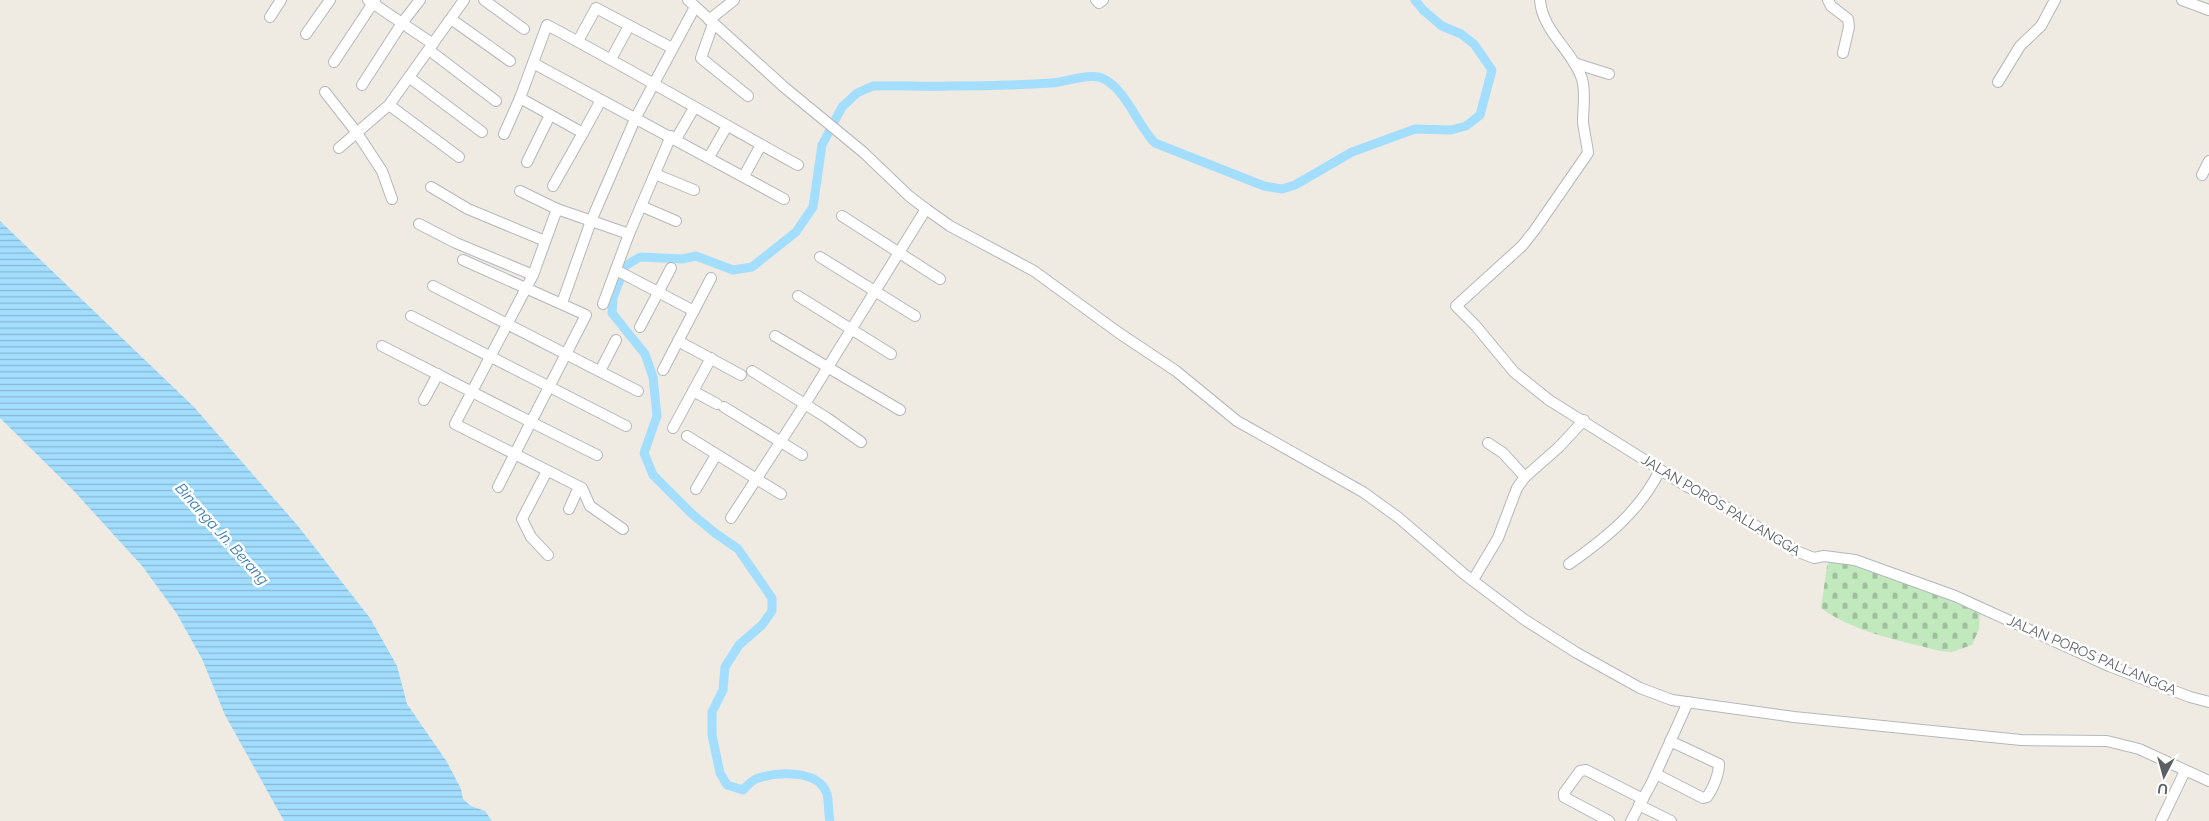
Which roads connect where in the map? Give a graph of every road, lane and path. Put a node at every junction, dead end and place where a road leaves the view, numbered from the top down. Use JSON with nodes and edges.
{"nodes":[{"id":1,"x":282,"y":0,"type":"edge"},
{"id":2,"x":330,"y":0,"type":"edge"},
{"id":3,"x":420,"y":0,"type":"edge"},
{"id":4,"x":464,"y":0,"type":"edge"},
{"id":5,"x":484,"y":0,"type":"edge"},
{"id":6,"x":734,"y":0,"type":"edge"},
{"id":7,"x":1096,"y":0,"type":"edge"},
{"id":8,"x":1103,"y":0,"type":"edge"},
{"id":9,"x":1540,"y":0,"type":"edge"},
{"id":10,"x":1828,"y":0,"type":"edge"},
{"id":11,"x":2055,"y":0,"type":"edge"},
{"id":12,"x":2182,"y":0,"type":"edge"},
{"id":13,"x":372,"y":1,"type":"edge"},
{"id":14,"x":691,"y":3,"type":"edge"},
{"id":15,"x":2209,"y":10,"type":"edge"},
{"id":16,"x":270,"y":17,"type":"dead end"},
{"id":17,"x":451,"y":19,"type":"junction"},
{"id":18,"x":711,"y":22,"type":"junction"},
{"id":19,"x":402,"y":23,"type":"junction"},
{"id":20,"x":629,"y":26,"type":"junction"},
{"id":21,"x":524,"y":29,"type":"dead end"},
{"id":22,"x":306,"y":34,"type":"dead end"},
{"id":23,"x":578,"y":41,"type":"junction"},
{"id":24,"x":431,"y":47,"type":"junction"},
{"id":25,"x":672,"y":48,"type":"junction"},
{"id":26,"x":1842,"y":53,"type":"dead end"},
{"id":27,"x":611,"y":59,"type":"junction"},
{"id":28,"x":510,"y":61,"type":"dead end"},
{"id":29,"x":334,"y":62,"type":"dead end"},
{"id":30,"x":534,"y":63,"type":"junction"},
{"id":31,"x":1574,"y":63,"type":"junction"},
{"id":32,"x":1610,"y":74,"type":"dead end"},
{"id":33,"x":410,"y":78,"type":"junction"},
{"id":34,"x":654,"y":82,"type":"junction"},
{"id":35,"x":1998,"y":82,"type":"dead end"},
{"id":36,"x":362,"y":85,"type":"dead end"},
{"id":37,"x":325,"y":92,"type":"dead end"},
{"id":38,"x":748,"y":96,"type":"dead end"},
{"id":39,"x":520,"y":98,"type":"junction"},
{"id":40,"x":601,"y":100,"type":"junction"},
{"id":41,"x":496,"y":101,"type":"dead end"},
{"id":42,"x":389,"y":105,"type":"junction"},
{"id":43,"x":694,"y":108,"type":"junction"},
{"id":44,"x":550,"y":115,"type":"junction"},
{"id":45,"x":636,"y":117,"type":"junction"},
{"id":46,"x":727,"y":126,"type":"junction"},
{"id":47,"x":482,"y":132,"type":"dead end"},
{"id":48,"x":357,"y":133,"type":"junction"},
{"id":49,"x":583,"y":133,"type":"junction"},
{"id":50,"x":504,"y":134,"type":"dead end"},
{"id":51,"x":673,"y":138,"type":"junction"},
{"id":52,"x":761,"y":145,"type":"junction"},
{"id":53,"x":339,"y":148,"type":"dead end"},
{"id":54,"x":459,"y":157,"type":"dead end"},
{"id":55,"x":709,"y":157,"type":"junction"},
{"id":56,"x":2209,"y":161,"type":"edge"},
{"id":57,"x":527,"y":162,"type":"dead end"},
{"id":58,"x":798,"y":165,"type":"dead end"},
{"id":59,"x":655,"y":174,"type":"junction"},
{"id":60,"x":2202,"y":175,"type":"dead end"},
{"id":61,"x":744,"y":176,"type":"junction"},
{"id":62,"x":553,"y":186,"type":"dead end"},
{"id":63,"x":431,"y":187,"type":"dead end"},
{"id":64,"x":694,"y":190,"type":"dead end"},
{"id":65,"x":520,"y":191,"type":"dead end"},
{"id":66,"x":392,"y":199,"type":"dead end"},
{"id":67,"x":784,"y":199,"type":"dead end"},
{"id":68,"x":641,"y":206,"type":"junction"},
{"id":69,"x":556,"y":209,"type":"junction"},
{"id":70,"x":926,"y":209,"type":"junction"},
{"id":71,"x":842,"y":216,"type":"dead end"},
{"id":72,"x":591,"y":221,"type":"junction"},
{"id":73,"x":676,"y":221,"type":"dead end"},
{"id":74,"x":419,"y":224,"type":"dead end"},
{"id":75,"x":629,"y":234,"type":"junction"},
{"id":76,"x":545,"y":241,"type":"junction"},
{"id":77,"x":898,"y":252,"type":"junction"},
{"id":78,"x":820,"y":257,"type":"dead end"},
{"id":79,"x":463,"y":260,"type":"dead end"},
{"id":80,"x":671,"y":268,"type":"dead end"},
{"id":81,"x":620,"y":272,"type":"junction"},
{"id":82,"x":711,"y":278,"type":"dead end"},
{"id":83,"x":940,"y":279,"type":"dead end"},
{"id":84,"x":529,"y":282,"type":"junction"},
{"id":85,"x":433,"y":286,"type":"dead end"},
{"id":86,"x":875,"y":290,"type":"junction"},
{"id":87,"x":659,"y":292,"type":"junction"},
{"id":88,"x":798,"y":296,"type":"dead end"},
{"id":89,"x":564,"y":299,"type":"junction"},
{"id":90,"x":603,"y":304,"type":"dead end"},
{"id":91,"x":694,"y":311,"type":"junction"},
{"id":92,"x":411,"y":316,"type":"dead end"},
{"id":93,"x":915,"y":316,"type":"dead end"},
{"id":94,"x":507,"y":324,"type":"junction"},
{"id":95,"x":640,"y":327,"type":"dead end"},
{"id":96,"x":851,"y":328,"type":"junction"},
{"id":97,"x":775,"y":336,"type":"dead end"},
{"id":98,"x":616,"y":340,"type":"dead end"},
{"id":99,"x":678,"y":341,"type":"junction"},
{"id":100,"x":382,"y":346,"type":"dead end"},
{"id":101,"x":566,"y":354,"type":"junction"},
{"id":102,"x":891,"y":354,"type":"dead end"},
{"id":103,"x":490,"y":356,"type":"junction"},
{"id":104,"x":711,"y":358,"type":"junction"},
{"id":105,"x":827,"y":367,"type":"junction"},
{"id":106,"x":663,"y":370,"type":"dead end"},
{"id":107,"x":600,"y":371,"type":"junction"},
{"id":108,"x":752,"y":371,"type":"dead end"},
{"id":109,"x":438,"y":374,"type":"junction"},
{"id":110,"x":742,"y":375,"type":"dead end"},
{"id":111,"x":549,"y":387,"type":"junction"},
{"id":112,"x":472,"y":391,"type":"junction"},
{"id":113,"x":638,"y":391,"type":"dead end"},
{"id":114,"x":693,"y":391,"type":"junction"},
{"id":115,"x":424,"y":400,"type":"dead end"},
{"id":116,"x":805,"y":404,"type":"junction"},
{"id":117,"x":900,"y":410,"type":"dead end"},
{"id":118,"x":1584,"y":420,"type":"junction"},
{"id":119,"x":531,"y":422,"type":"junction"},
{"id":120,"x":626,"y":426,"type":"dead end"},
{"id":121,"x":673,"y":428,"type":"dead end"},
{"id":122,"x":687,"y":436,"type":"dead end"},
{"id":123,"x":780,"y":442,"type":"junction"},
{"id":124,"x":861,"y":442,"type":"dead end"},
{"id":125,"x":1488,"y":443,"type":"dead end"},
{"id":126,"x":514,"y":454,"type":"junction"},
{"id":127,"x":597,"y":455,"type":"dead end"},
{"id":128,"x":716,"y":455,"type":"junction"},
{"id":129,"x":802,"y":455,"type":"dead end"},
{"id":130,"x":547,"y":470,"type":"junction"},
{"id":131,"x":1660,"y":470,"type":"junction"},
{"id":132,"x":1525,"y":477,"type":"junction"},
{"id":133,"x":756,"y":479,"type":"junction"},
{"id":134,"x":498,"y":487,"type":"dead end"},
{"id":135,"x":579,"y":487,"type":"junction"},
{"id":136,"x":696,"y":488,"type":"dead end"},
{"id":137,"x":781,"y":494,"type":"dead end"},
{"id":138,"x":569,"y":509,"type":"dead end"},
{"id":139,"x":731,"y":518,"type":"dead end"},
{"id":140,"x":623,"y":529,"type":"dead end"},
{"id":141,"x":548,"y":555,"type":"dead end"},
{"id":142,"x":1569,"y":564,"type":"dead end"},
{"id":143,"x":1473,"y":580,"type":"junction"},
{"id":144,"x":1688,"y":702,"type":"junction"},
{"id":145,"x":2209,"y":702,"type":"edge"},
{"id":146,"x":1670,"y":740,"type":"junction"},
{"id":147,"x":2185,"y":770,"type":"junction"},
{"id":148,"x":1656,"y":774,"type":"junction"},
{"id":149,"x":2209,"y":781,"type":"edge"},
{"id":150,"x":1641,"y":802,"type":"junction"},
{"id":151,"x":1609,"y":821,"type":"edge"},
{"id":152,"x":1631,"y":821,"type":"edge"},
{"id":153,"x":1671,"y":821,"type":"edge"},
{"id":154,"x":2161,"y":821,"type":"edge"}],
"edges":[{"from":1,"to":16,"type":"street"},
{"from":2,"to":22,"type":"street"},
{"from":3,"to":19,"type":"street"},
{"from":4,"to":17,"type":"street"},
{"from":5,"to":21,"type":"street"},
{"from":6,"to":18,"type":"street"},
{"from":7,"to":8,"type":"street"},
{"from":9,"to":31,"type":"street"},
{"from":10,"to":26,"type":"street"},
{"from":11,"to":35,"type":"street"},
{"from":12,"to":15,"type":"street"},
{"from":13,"to":19,"type":"street"},
{"from":13,"to":29,"type":"street"},
{"from":14,"to":18,"type":"street"},
{"from":14,"to":25,"type":"street"},
{"from":17,"to":24,"type":"street"},
{"from":17,"to":28,"type":"street"},
{"from":18,"to":38,"type":"street"},
{"from":18,"to":70,"type":"street"},
{"from":19,"to":24,"type":"street"},
{"from":19,"to":36,"type":"street"},
{"from":20,"to":23,"type":"street"},
{"from":20,"to":25,"type":"street"},
{"from":20,"to":27,"type":"street"},
{"from":23,"to":27,"type":"street"},
{"from":23,"to":30,"type":"street"},
{"from":24,"to":33,"type":"street"},
{"from":24,"to":41,"type":"street"},
{"from":25,"to":34,"type":"street"},
{"from":27,"to":34,"type":"street"},
{"from":30,"to":39,"type":"street"},
{"from":30,"to":40,"type":"street"},
{"from":31,"to":32,"type":"street"},
{"from":31,"to":118,"type":"street","name":"JALAN POROS PALLANGGA"},
{"from":33,"to":42,"type":"street"},
{"from":33,"to":47,"type":"street"},
{"from":34,"to":43,"type":"street"},
{"from":34,"to":45,"type":"street"},
{"from":37,"to":48,"type":"street"},
{"from":39,"to":44,"type":"street"},
{"from":39,"to":50,"type":"street"},
{"from":40,"to":45,"type":"street"},
{"from":40,"to":49,"type":"street"},
{"from":42,"to":48,"type":"street"},
{"from":42,"to":54,"type":"street"},
{"from":43,"to":46,"type":"street"},
{"from":43,"to":51,"type":"street"},
{"from":44,"to":49,"type":"street"},
{"from":44,"to":57,"type":"street"},
{"from":45,"to":51,"type":"street"},
{"from":45,"to":72,"type":"street"},
{"from":46,"to":52,"type":"street"},
{"from":46,"to":55,"type":"street"},
{"from":48,"to":53,"type":"street"},
{"from":48,"to":66,"type":"street"},
{"from":49,"to":62,"type":"street"},
{"from":51,"to":55,"type":"street"},
{"from":51,"to":59,"type":"street"},
{"from":52,"to":58,"type":"street"},
{"from":52,"to":61,"type":"street"},
{"from":55,"to":61,"type":"street"},
{"from":56,"to":60,"type":"street"},
{"from":59,"to":64,"type":"street"},
{"from":59,"to":68,"type":"street"},
{"from":61,"to":67,"type":"street"},
{"from":63,"to":76,"type":"street"},
{"from":65,"to":69,"type":"street"},
{"from":68,"to":73,"type":"street"},
{"from":68,"to":75,"type":"street"},
{"from":69,"to":72,"type":"street"},
{"from":69,"to":76,"type":"street"},
{"from":70,"to":77,"type":"street"},
{"from":70,"to":143,"type":"street"},
{"from":71,"to":77,"type":"street"},
{"from":72,"to":75,"type":"street"},
{"from":72,"to":89,"type":"street"},
{"from":74,"to":84,"type":"street"},
{"from":75,"to":81,"type":"street"},
{"from":76,"to":84,"type":"street"},
{"from":77,"to":83,"type":"street"},
{"from":77,"to":86,"type":"street"},
{"from":78,"to":86,"type":"street"},
{"from":79,"to":84,"type":"street"},
{"from":80,"to":87,"type":"street"},
{"from":81,"to":87,"type":"street"},
{"from":81,"to":90,"type":"street"},
{"from":82,"to":91,"type":"street"},
{"from":84,"to":89,"type":"street"},
{"from":84,"to":94,"type":"street"},
{"from":85,"to":94,"type":"street"},
{"from":86,"to":93,"type":"street"},
{"from":86,"to":96,"type":"street"},
{"from":87,"to":91,"type":"street"},
{"from":87,"to":95,"type":"street"},
{"from":88,"to":96,"type":"street"},
{"from":89,"to":101,"type":"street"},
{"from":91,"to":99,"type":"street"},
{"from":92,"to":103,"type":"street"},
{"from":94,"to":101,"type":"street"},
{"from":94,"to":103,"type":"street"},
{"from":96,"to":102,"type":"street"},
{"from":96,"to":105,"type":"street"},
{"from":97,"to":105,"type":"street"},
{"from":98,"to":107,"type":"street"},
{"from":99,"to":104,"type":"street"},
{"from":99,"to":106,"type":"street"},
{"from":100,"to":109,"type":"street"},
{"from":101,"to":107,"type":"street"},
{"from":101,"to":111,"type":"street"},
{"from":103,"to":111,"type":"street"},
{"from":103,"to":112,"type":"street"},
{"from":104,"to":110,"type":"street"},
{"from":104,"to":114,"type":"street"},
{"from":105,"to":116,"type":"street"},
{"from":105,"to":117,"type":"street"},
{"from":107,"to":113,"type":"street"},
{"from":108,"to":116,"type":"street"},
{"from":109,"to":112,"type":"street"},
{"from":109,"to":115,"type":"street"},
{"from":111,"to":119,"type":"street"},
{"from":111,"to":120,"type":"street"},
{"from":112,"to":119,"type":"street"},
{"from":112,"to":126,"type":"street"},
{"from":114,"to":121,"type":"street"},
{"from":114,"to":123,"type":"street"},
{"from":116,"to":123,"type":"street"},
{"from":116,"to":124,"type":"street"},
{"from":118,"to":131,"type":"street","name":"JALAN POROS PALLANGGA"},
{"from":118,"to":132,"type":"street"},
{"from":119,"to":126,"type":"street"},
{"from":119,"to":127,"type":"street"},
{"from":122,"to":128,"type":"street"},
{"from":123,"to":129,"type":"street"},
{"from":123,"to":133,"type":"street"},
{"from":125,"to":132,"type":"street"},
{"from":126,"to":130,"type":"street"},
{"from":126,"to":134,"type":"street"},
{"from":128,"to":133,"type":"street"},
{"from":128,"to":136,"type":"street"},
{"from":130,"to":135,"type":"street"},
{"from":130,"to":141,"type":"street"},
{"from":131,"to":142,"type":"street"},
{"from":131,"to":145,"type":"street","name":"JALAN POROS PALLANGGA"},
{"from":132,"to":143,"type":"street"},
{"from":133,"to":137,"type":"street"},
{"from":133,"to":139,"type":"street"},
{"from":135,"to":138,"type":"street"},
{"from":135,"to":140,"type":"street"},
{"from":143,"to":144,"type":"street"},
{"from":144,"to":146,"type":"street"},
{"from":144,"to":147,"type":"street"},
{"from":146,"to":148,"type":"street"},
{"from":146,"to":148,"type":"street"},
{"from":147,"to":149,"type":"street"},
{"from":147,"to":154,"type":"street"},
{"from":148,"to":150,"type":"street"},
{"from":150,"to":151,"type":"street"},
{"from":150,"to":152,"type":"street"},
{"from":150,"to":153,"type":"street"}]}
